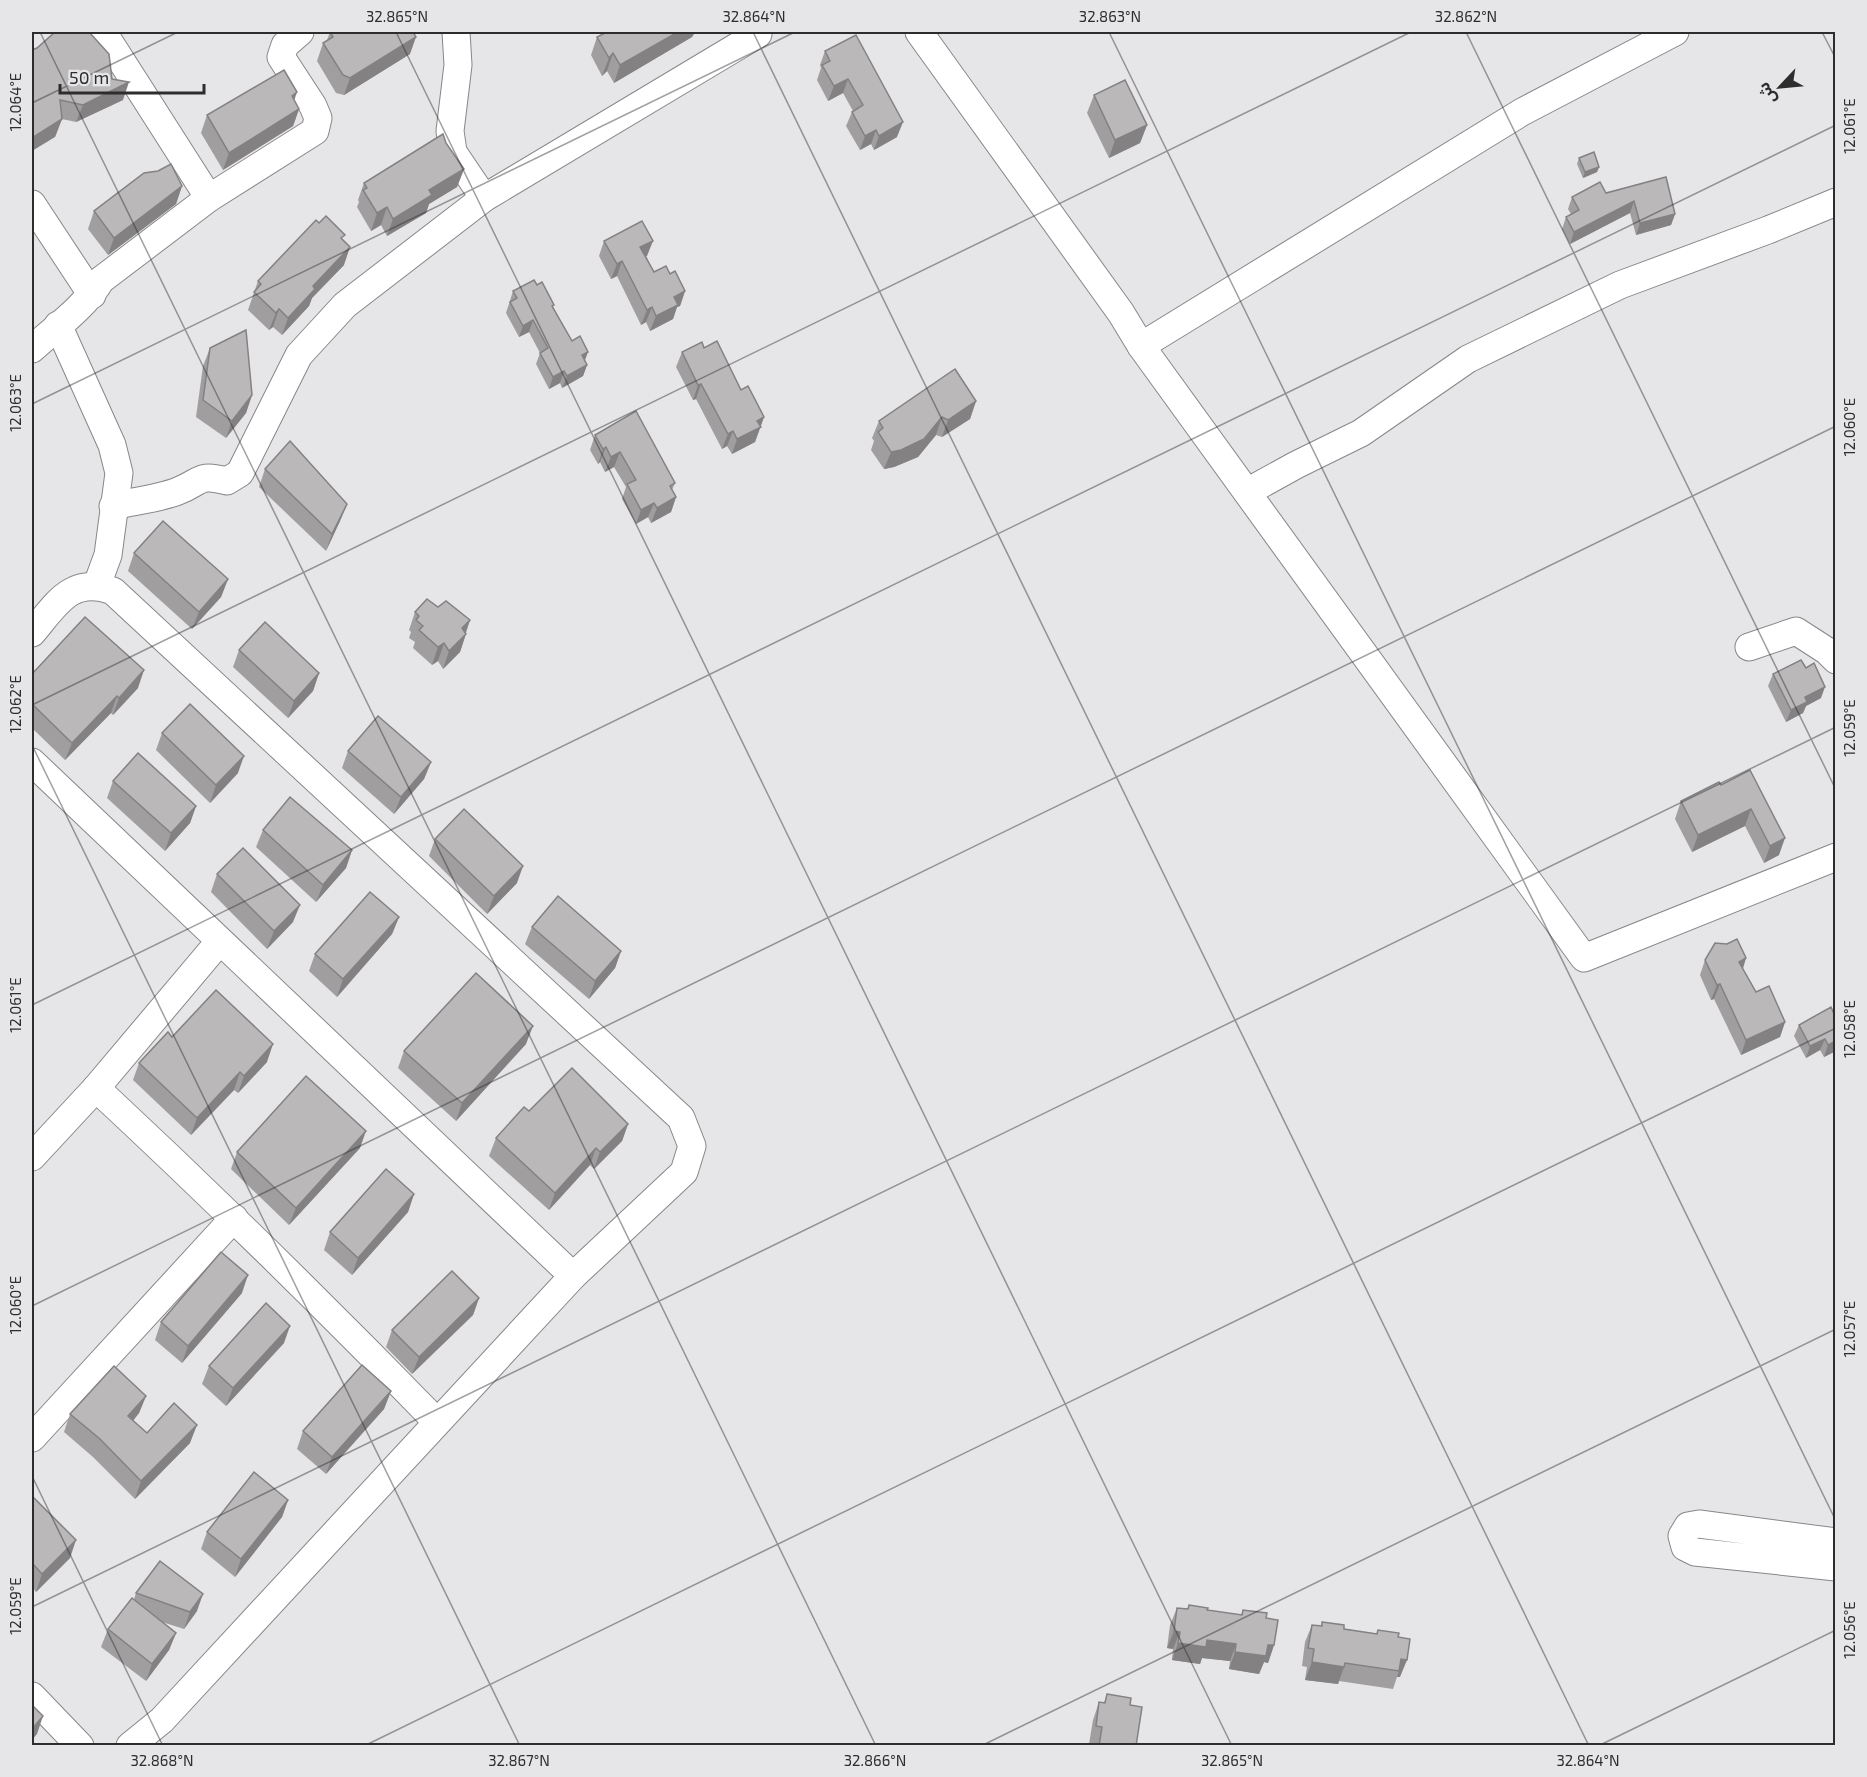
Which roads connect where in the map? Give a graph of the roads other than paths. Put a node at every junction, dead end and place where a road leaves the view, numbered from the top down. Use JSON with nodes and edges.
{"nodes":[{"id":1,"x":103,"y":32,"type":"edge"},
{"id":2,"x":300,"y":32,"type":"edge"},
{"id":3,"x":456,"y":32,"type":"edge"},
{"id":4,"x":919,"y":32,"type":"edge"},
{"id":5,"x":1675,"y":32,"type":"edge"},
{"id":6,"x":758,"y":34,"type":"dead end"},
{"id":7,"x":209,"y":198,"type":"junction"},
{"id":8,"x":484,"y":198,"type":"junction"},
{"id":9,"x":1836,"y":202,"type":"edge"},
{"id":10,"x":32,"y":204,"type":"edge"},
{"id":11,"x":92,"y":295,"type":"junction"},
{"id":12,"x":58,"y":325,"type":"junction"},
{"id":13,"x":1142,"y":346,"type":"junction"},
{"id":14,"x":32,"y":349,"type":"edge"},
{"id":15,"x":1247,"y":492,"type":"junction"},
{"id":16,"x":113,"y":506,"type":"junction"},
{"id":17,"x":97,"y":585,"type":"junction"},
{"id":18,"x":32,"y":633,"type":"edge"},
{"id":19,"x":1749,"y":647,"type":"dead end"},
{"id":20,"x":1836,"y":660,"type":"edge"},
{"id":21,"x":32,"y":762,"type":"edge"},
{"id":22,"x":1836,"y":857,"type":"edge"},
{"id":23,"x":219,"y":942,"type":"junction"},
{"id":24,"x":96,"y":1088,"type":"junction"},
{"id":25,"x":32,"y":1157,"type":"edge"},
{"id":26,"x":234,"y":1218,"type":"junction"},
{"id":27,"x":573,"y":1276,"type":"junction"},
{"id":28,"x":437,"y":1422,"type":"junction"},
{"id":29,"x":32,"y":1438,"type":"edge"},
{"id":30,"x":1836,"y":1542,"type":"edge"},
{"id":31,"x":1836,"y":1567,"type":"edge"},
{"id":32,"x":32,"y":1696,"type":"edge"},
{"id":33,"x":80,"y":1746,"type":"edge"},
{"id":34,"x":130,"y":1746,"type":"edge"}],
"edges":[{"from":1,"to":7,"type":"street"},
{"from":2,"to":7,"type":"street"},
{"from":3,"to":8,"type":"street"},
{"from":4,"to":13,"type":"street"},
{"from":5,"to":13,"type":"street"},
{"from":6,"to":8,"type":"street"},
{"from":7,"to":11,"type":"street"},
{"from":8,"to":16,"type":"street"},
{"from":9,"to":15,"type":"street"},
{"from":10,"to":11,"type":"street"},
{"from":11,"to":12,"type":"street"},
{"from":12,"to":14,"type":"street"},
{"from":12,"to":16,"type":"street"},
{"from":13,"to":15,"type":"street"},
{"from":15,"to":22,"type":"street"},
{"from":16,"to":17,"type":"street"},
{"from":17,"to":18,"type":"street"},
{"from":17,"to":27,"type":"street"},
{"from":19,"to":20,"type":"street"},
{"from":21,"to":23,"type":"street"},
{"from":23,"to":24,"type":"street"},
{"from":23,"to":27,"type":"street"},
{"from":24,"to":25,"type":"street"},
{"from":24,"to":26,"type":"street"},
{"from":26,"to":28,"type":"street"},
{"from":26,"to":29,"type":"street"},
{"from":27,"to":28,"type":"street"},
{"from":28,"to":34,"type":"street"},
{"from":30,"to":31,"type":"street"},
{"from":32,"to":33,"type":"street"}]}
